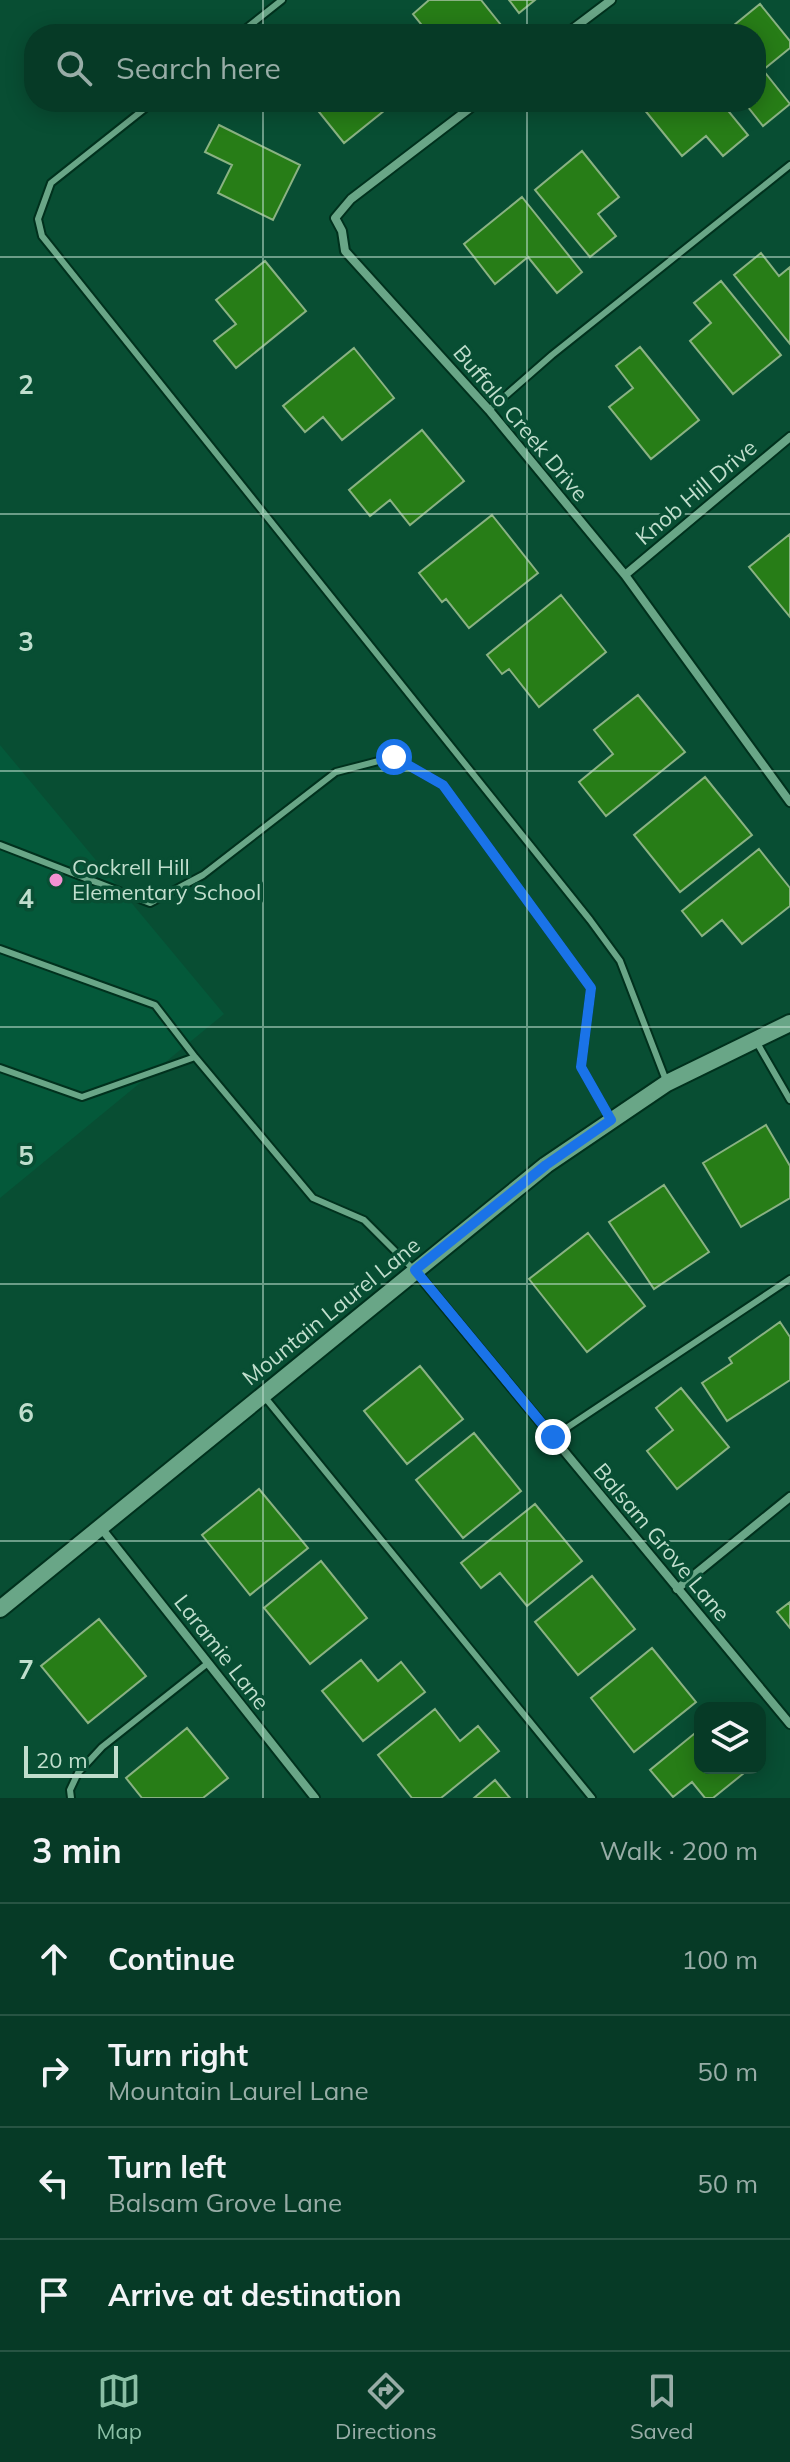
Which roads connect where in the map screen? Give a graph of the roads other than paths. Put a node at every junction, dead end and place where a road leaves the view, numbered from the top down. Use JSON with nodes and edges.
{"nodes":[{"id":1,"x":282,"y":0,"type":"edge"},
{"id":2,"x":611,"y":0,"type":"edge"},
{"id":3,"x":252,"y":24,"type":"edge"},
{"id":4,"x":579,"y":24,"type":"edge"},
{"id":5,"x":140,"y":112,"type":"edge"},
{"id":6,"x":465,"y":112,"type":"edge"},
{"id":7,"x":790,"y":165,"type":"edge"},
{"id":8,"x":489,"y":410,"type":"junction"},
{"id":9,"x":790,"y":437,"type":"edge"},
{"id":10,"x":625,"y":575,"type":"junction"},
{"id":11,"x":790,"y":802,"type":"edge"},
{"id":12,"x":0,"y":845,"type":"edge"},
{"id":13,"x":0,"y":949,"type":"edge"},
{"id":14,"x":790,"y":1023,"type":"edge"},
{"id":15,"x":755,"y":1040,"type":"junction"},
{"id":16,"x":195,"y":1057,"type":"junction"},
{"id":17,"x":0,"y":1068,"type":"edge"},
{"id":18,"x":667,"y":1083,"type":"junction"},
{"id":19,"x":790,"y":1100,"type":"edge"},
{"id":20,"x":611,"y":1120,"type":"junction"},
{"id":21,"x":415,"y":1270,"type":"junction"},
{"id":22,"x":790,"y":1279,"type":"edge"},
{"id":23,"x":263,"y":1395,"type":"junction"},
{"id":24,"x":553,"y":1437,"type":"junction"},
{"id":25,"x":790,"y":1497,"type":"edge"},
{"id":26,"x":101,"y":1528,"type":"junction"},
{"id":27,"x":677,"y":1589,"type":"junction"},
{"id":28,"x":0,"y":1609,"type":"edge"},
{"id":29,"x":208,"y":1663,"type":"junction"},
{"id":30,"x":790,"y":1724,"type":"edge"},
{"id":31,"x":71,"y":1798,"type":"edge"},
{"id":32,"x":315,"y":1798,"type":"edge"},
{"id":33,"x":592,"y":1798,"type":"edge"}],
"edges":[{"from":1,"to":3,"type":"lane"},
{"from":2,"to":4,"type":"street"},
{"from":5,"to":18,"type":"lane"},
{"from":6,"to":8,"type":"street","name":"Buffalo Creek Drive"},
{"from":7,"to":8,"type":"lane"},
{"from":8,"to":10,"type":"street","name":"Buffalo Creek Drive"},
{"from":9,"to":10,"type":"street","name":"Knob Hill Drive"},
{"from":10,"to":11,"type":"street","name":"Buffalo Creek Drive"},
{"from":12,"to":20,"type":"lane"},
{"from":13,"to":16,"type":"lane"},
{"from":14,"to":15,"type":"street","name":"Mountain Laurel Lane"},
{"from":15,"to":18,"type":"street","name":"Mountain Laurel Lane"},
{"from":15,"to":19,"type":"lane"},
{"from":16,"to":17,"type":"lane"},
{"from":16,"to":21,"type":"lane"},
{"from":18,"to":20,"type":"street","name":"Mountain Laurel Lane"},
{"from":20,"to":21,"type":"street","name":"Mountain Laurel Lane"},
{"from":21,"to":23,"type":"street","name":"Mountain Laurel Lane"},
{"from":21,"to":24,"type":"street","name":"Balsam Grove Lane"},
{"from":22,"to":24,"type":"lane"},
{"from":23,"to":26,"type":"street","name":"Mountain Laurel Lane"},
{"from":23,"to":33,"type":"lane"},
{"from":24,"to":27,"type":"street","name":"Balsam Grove Lane"},
{"from":25,"to":27,"type":"street"},
{"from":26,"to":28,"type":"street","name":"Mountain Laurel Lane"},
{"from":26,"to":29,"type":"street","name":"Laramie Lane"},
{"from":27,"to":30,"type":"street","name":"Balsam Grove Lane"},
{"from":29,"to":31,"type":"lane"},
{"from":29,"to":32,"type":"street","name":"Laramie Lane"}]}
